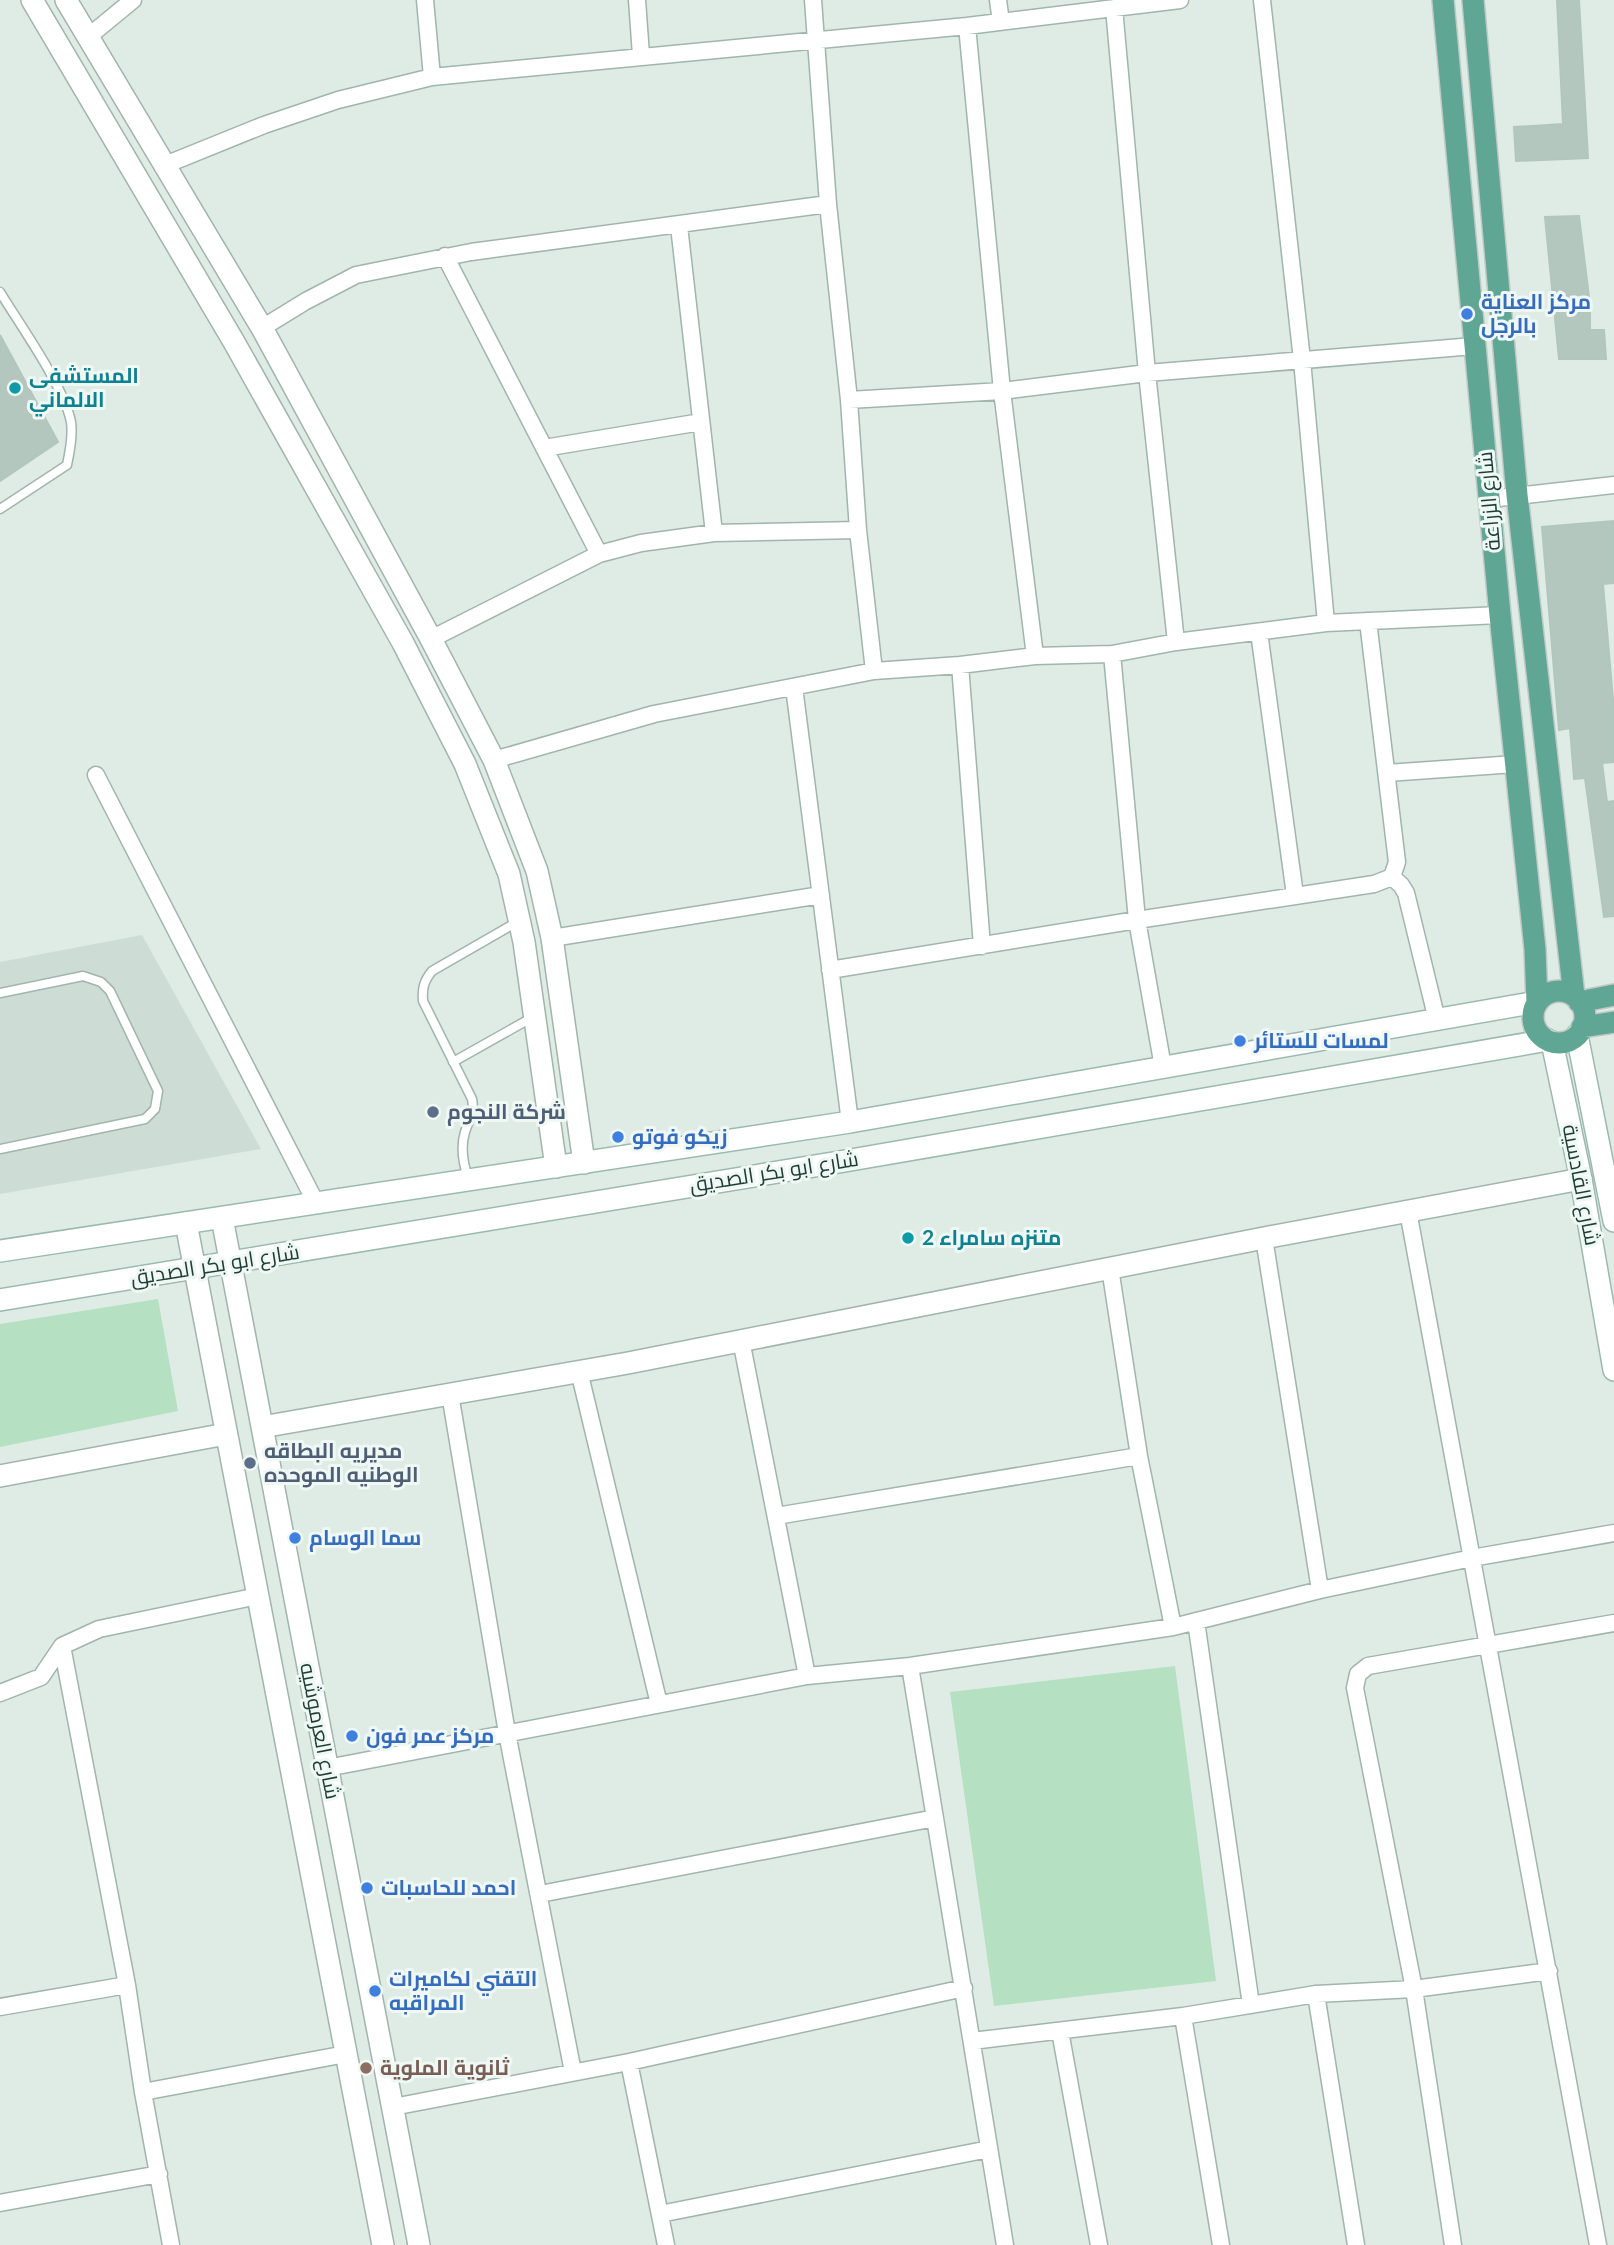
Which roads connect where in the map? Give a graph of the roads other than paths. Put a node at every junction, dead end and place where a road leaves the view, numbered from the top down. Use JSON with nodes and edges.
{"nodes":[{"id":1,"x":32,"y":0,"type":"edge"},
{"id":2,"x":66,"y":0,"type":"edge"},
{"id":3,"x":132,"y":0,"type":"edge"},
{"id":4,"x":425,"y":0,"type":"edge"},
{"id":5,"x":637,"y":0,"type":"edge"},
{"id":6,"x":813,"y":0,"type":"edge"},
{"id":7,"x":998,"y":0,"type":"edge"},
{"id":8,"x":1180,"y":0,"type":"edge"},
{"id":9,"x":1262,"y":0,"type":"edge"},
{"id":10,"x":1443,"y":0,"type":"edge"},
{"id":11,"x":1473,"y":0,"type":"edge"},
{"id":12,"x":1114,"y":8,"type":"junction"},
{"id":13,"x":1001,"y":22,"type":"junction"},
{"id":14,"x":967,"y":26,"type":"junction"},
{"id":15,"x":88,"y":37,"type":"junction"},
{"id":16,"x":817,"y":40,"type":"junction"},
{"id":17,"x":641,"y":55,"type":"junction"},
{"id":18,"x":432,"y":77,"type":"junction"},
{"id":19,"x":165,"y":164,"type":"junction"},
{"id":20,"x":828,"y":204,"type":"junction"},
{"id":21,"x":679,"y":226,"type":"junction"},
{"id":22,"x":444,"y":256,"type":"junction"},
{"id":23,"x":0,"y":292,"type":"edge"},
{"id":24,"x":262,"y":328,"type":"junction"},
{"id":25,"x":1474,"y":346,"type":"junction"},
{"id":26,"x":1302,"y":360,"type":"junction"},
{"id":27,"x":1147,"y":373,"type":"junction"},
{"id":28,"x":1002,"y":391,"type":"junction"},
{"id":29,"x":849,"y":400,"type":"junction"},
{"id":30,"x":701,"y":422,"type":"junction"},
{"id":31,"x":544,"y":447,"type":"junction"},
{"id":32,"x":1614,"y":485,"type":"edge"},
{"id":33,"x":1517,"y":495,"type":"junction"},
{"id":34,"x":1489,"y":499,"type":"junction"},
{"id":35,"x":0,"y":509,"type":"edge"},
{"id":36,"x":858,"y":530,"type":"junction"},
{"id":37,"x":714,"y":533,"type":"junction"},
{"id":38,"x":599,"y":554,"type":"junction"},
{"id":39,"x":1500,"y":615,"type":"junction"},
{"id":40,"x":1368,"y":621,"type":"junction"},
{"id":41,"x":1326,"y":623,"type":"junction"},
{"id":42,"x":1259,"y":632,"type":"junction"},
{"id":43,"x":431,"y":639,"type":"junction"},
{"id":44,"x":1176,"y":642,"type":"junction"},
{"id":45,"x":1112,"y":654,"type":"junction"},
{"id":46,"x":1035,"y":656,"type":"junction"},
{"id":47,"x":960,"y":665,"type":"junction"},
{"id":48,"x":874,"y":671,"type":"junction"},
{"id":49,"x":793,"y":687,"type":"junction"},
{"id":50,"x":494,"y":760,"type":"junction"},
{"id":51,"x":1515,"y":764,"type":"junction"},
{"id":52,"x":1387,"y":773,"type":"junction"},
{"id":53,"x":96,"y":775,"type":"dead end"},
{"id":54,"x":1392,"y":877,"type":"junction"},
{"id":55,"x":821,"y":895,"type":"junction"},
{"id":56,"x":1296,"y":895,"type":"junction"},
{"id":57,"x":519,"y":920,"type":"junction"},
{"id":58,"x":1137,"y":920,"type":"junction"},
{"id":59,"x":552,"y":938,"type":"junction"},
{"id":60,"x":982,"y":946,"type":"junction"},
{"id":61,"x":830,"y":970,"type":"junction"},
{"id":62,"x":0,"y":993,"type":"edge"},
{"id":63,"x":1614,"y":995,"type":"edge"},
{"id":64,"x":1576,"y":999,"type":"junction"},
{"id":65,"x":1537,"y":1002,"type":"junction"},
{"id":66,"x":534,"y":1016,"type":"junction"},
{"id":67,"x":1437,"y":1020,"type":"junction"},
{"id":68,"x":1614,"y":1022,"type":"edge"},
{"id":69,"x":1580,"y":1031,"type":"junction"},
{"id":70,"x":1550,"y":1041,"type":"junction"},
{"id":71,"x":453,"y":1062,"type":"junction"},
{"id":72,"x":1163,"y":1067,"type":"junction"},
{"id":73,"x":850,"y":1122,"type":"junction"},
{"id":74,"x":0,"y":1149,"type":"edge"},
{"id":75,"x":584,"y":1163,"type":"junction"},
{"id":76,"x":556,"y":1167,"type":"junction"},
{"id":77,"x":1581,"y":1179,"type":"junction"},
{"id":78,"x":469,"y":1180,"type":"junction"},
{"id":79,"x":316,"y":1203,"type":"junction"},
{"id":80,"x":1408,"y":1211,"type":"junction"},
{"id":81,"x":222,"y":1218,"type":"junction"},
{"id":82,"x":1614,"y":1220,"type":"edge"},
{"id":83,"x":186,"y":1223,"type":"junction"},
{"id":84,"x":1264,"y":1238,"type":"junction"},
{"id":85,"x":0,"y":1251,"type":"edge"},
{"id":86,"x":230,"y":1262,"type":"junction"},
{"id":87,"x":194,"y":1268,"type":"junction"},
{"id":88,"x":1110,"y":1268,"type":"junction"},
{"id":89,"x":0,"y":1300,"type":"edge"},
{"id":90,"x":741,"y":1340,"type":"junction"},
{"id":91,"x":1614,"y":1370,"type":"edge"},
{"id":92,"x":579,"y":1371,"type":"junction"},
{"id":93,"x":450,"y":1394,"type":"junction"},
{"id":94,"x":262,"y":1427,"type":"junction"},
{"id":95,"x":226,"y":1434,"type":"junction"},
{"id":96,"x":1139,"y":1456,"type":"junction"},
{"id":97,"x":0,"y":1476,"type":"edge"},
{"id":98,"x":776,"y":1517,"type":"junction"},
{"id":99,"x":1614,"y":1533,"type":"edge"},
{"id":100,"x":1472,"y":1558,"type":"junction"},
{"id":101,"x":1320,"y":1590,"type":"junction"},
{"id":102,"x":258,"y":1596,"type":"junction"},
{"id":103,"x":1196,"y":1621,"type":"junction"},
{"id":104,"x":1614,"y":1623,"type":"edge"},
{"id":105,"x":1173,"y":1627,"type":"junction"},
{"id":106,"x":1489,"y":1645,"type":"junction"},
{"id":107,"x":62,"y":1646,"type":"junction"},
{"id":108,"x":910,"y":1666,"type":"junction"},
{"id":109,"x":807,"y":1676,"type":"junction"},
{"id":110,"x":0,"y":1693,"type":"edge"},
{"id":111,"x":659,"y":1704,"type":"junction"},
{"id":112,"x":507,"y":1733,"type":"junction"},
{"id":113,"x":327,"y":1768,"type":"junction"},
{"id":114,"x":936,"y":1818,"type":"junction"},
{"id":115,"x":540,"y":1895,"type":"junction"},
{"id":116,"x":1549,"y":1971,"type":"junction"},
{"id":117,"x":127,"y":1985,"type":"junction"},
{"id":118,"x":369,"y":1986,"type":"junction"},
{"id":119,"x":964,"y":1988,"type":"junction"},
{"id":120,"x":1414,"y":1989,"type":"junction"},
{"id":121,"x":334,"y":1991,"type":"junction"},
{"id":122,"x":1317,"y":1994,"type":"junction"},
{"id":123,"x":1251,"y":2005,"type":"junction"},
{"id":124,"x":0,"y":2007,"type":"edge"},
{"id":125,"x":1183,"y":2016,"type":"junction"},
{"id":126,"x":1060,"y":2031,"type":"junction"},
{"id":127,"x":972,"y":2041,"type":"junction"},
{"id":128,"x":346,"y":2053,"type":"junction"},
{"id":129,"x":629,"y":2062,"type":"junction"},
{"id":130,"x":573,"y":2072,"type":"junction"},
{"id":131,"x":143,"y":2092,"type":"junction"},
{"id":132,"x":393,"y":2107,"type":"junction"},
{"id":133,"x":989,"y":2148,"type":"junction"},
{"id":134,"x":159,"y":2174,"type":"junction"},
{"id":135,"x":0,"y":2203,"type":"edge"},
{"id":136,"x":660,"y":2214,"type":"junction"},
{"id":137,"x":172,"y":2245,"type":"edge"},
{"id":138,"x":383,"y":2245,"type":"edge"},
{"id":139,"x":419,"y":2245,"type":"edge"},
{"id":140,"x":666,"y":2245,"type":"edge"},
{"id":141,"x":1005,"y":2245,"type":"edge"},
{"id":142,"x":1099,"y":2245,"type":"edge"},
{"id":143,"x":1221,"y":2245,"type":"edge"},
{"id":144,"x":1356,"y":2245,"type":"edge"},
{"id":145,"x":1453,"y":2245,"type":"edge"},
{"id":146,"x":1598,"y":2245,"type":"edge"}],
"edges":[{"from":1,"to":57,"type":"street"},
{"from":2,"to":15,"type":"street"},
{"from":3,"to":15,"type":"street"},
{"from":4,"to":18,"type":"street"},
{"from":5,"to":17,"type":"street"},
{"from":6,"to":16,"type":"street"},
{"from":7,"to":13,"type":"street"},
{"from":8,"to":12,"type":"street"},
{"from":9,"to":26,"type":"street"},
{"from":10,"to":25,"type":"main road","name":"شارع الزراعة"},
{"from":11,"to":33,"type":"main road","name":"شارع الزراعة"},
{"from":12,"to":13,"type":"street"},
{"from":12,"to":27,"type":"street"},
{"from":13,"to":14,"type":"street"},
{"from":14,"to":16,"type":"street"},
{"from":14,"to":28,"type":"street"},
{"from":15,"to":19,"type":"street"},
{"from":16,"to":17,"type":"street"},
{"from":16,"to":20,"type":"street"},
{"from":17,"to":18,"type":"street"},
{"from":18,"to":19,"type":"street"},
{"from":19,"to":24,"type":"street"},
{"from":20,"to":21,"type":"street"},
{"from":20,"to":29,"type":"street"},
{"from":21,"to":22,"type":"street"},
{"from":21,"to":30,"type":"street"},
{"from":22,"to":24,"type":"street"},
{"from":22,"to":31,"type":"street"},
{"from":23,"to":35,"type":"lane"},
{"from":24,"to":43,"type":"street"},
{"from":25,"to":26,"type":"street"},
{"from":25,"to":34,"type":"main road","name":"شارع الزراعة"},
{"from":26,"to":27,"type":"street"},
{"from":26,"to":41,"type":"street"},
{"from":27,"to":28,"type":"street"},
{"from":27,"to":44,"type":"street"},
{"from":28,"to":29,"type":"street"},
{"from":28,"to":46,"type":"street"},
{"from":29,"to":36,"type":"street"},
{"from":30,"to":31,"type":"street"},
{"from":30,"to":37,"type":"street"},
{"from":31,"to":38,"type":"street"},
{"from":32,"to":33,"type":"street"},
{"from":33,"to":34,"type":"street"},
{"from":33,"to":64,"type":"main road","name":"شارع الزراعة"},
{"from":34,"to":39,"type":"main road","name":"شارع الزراعة"},
{"from":36,"to":37,"type":"street"},
{"from":36,"to":48,"type":"street"},
{"from":37,"to":38,"type":"street"},
{"from":38,"to":43,"type":"street"},
{"from":39,"to":40,"type":"street"},
{"from":39,"to":51,"type":"main road","name":"شارع الزراعة"},
{"from":40,"to":41,"type":"street"},
{"from":40,"to":52,"type":"street"},
{"from":41,"to":42,"type":"street"},
{"from":42,"to":44,"type":"street"},
{"from":42,"to":56,"type":"street"},
{"from":43,"to":50,"type":"street"},
{"from":44,"to":45,"type":"street"},
{"from":45,"to":46,"type":"street"},
{"from":45,"to":58,"type":"street"},
{"from":46,"to":47,"type":"street"},
{"from":47,"to":48,"type":"street"},
{"from":47,"to":60,"type":"street"},
{"from":48,"to":49,"type":"street"},
{"from":49,"to":50,"type":"street"},
{"from":49,"to":55,"type":"street"},
{"from":50,"to":59,"type":"street"},
{"from":51,"to":52,"type":"street"},
{"from":51,"to":65,"type":"main road","name":"شارع الزراعة"},
{"from":52,"to":54,"type":"street"},
{"from":53,"to":79,"type":"street"},
{"from":54,"to":56,"type":"street"},
{"from":54,"to":67,"type":"street"},
{"from":55,"to":59,"type":"street"},
{"from":55,"to":61,"type":"street"},
{"from":56,"to":58,"type":"street"},
{"from":57,"to":66,"type":"street"},
{"from":57,"to":71,"type":"lane"},
{"from":58,"to":60,"type":"street"},
{"from":58,"to":72,"type":"street"},
{"from":59,"to":75,"type":"street"},
{"from":60,"to":61,"type":"street"},
{"from":61,"to":73,"type":"street"},
{"from":62,"to":74,"type":"lane"},
{"from":63,"to":64,"type":"main road"},
{"from":64,"to":65,"type":"main road"},
{"from":64,"to":69,"type":"main road"},
{"from":65,"to":67,"type":"street","name":"شارع ابو بكر الصديق"},
{"from":65,"to":70,"type":"main road"},
{"from":66,"to":71,"type":"lane"},
{"from":66,"to":76,"type":"street"},
{"from":67,"to":72,"type":"street","name":"شارع ابو بكر الصديق"},
{"from":68,"to":69,"type":"main road"},
{"from":69,"to":70,"type":"main road"},
{"from":69,"to":82,"type":"street","name":"شارع القادسية"},
{"from":70,"to":77,"type":"street","name":"شارع القادسية"},
{"from":70,"to":86,"type":"street","name":"شارع ابو بكر الصديق"},
{"from":71,"to":78,"type":"lane"},
{"from":72,"to":73,"type":"street","name":"شارع ابو بكر الصديق"},
{"from":73,"to":75,"type":"street","name":"شارع ابو بكر الصديق"},
{"from":75,"to":76,"type":"street","name":"شارع ابو بكر الصديق"},
{"from":76,"to":78,"type":"street","name":"شارع ابو بكر الصديق"},
{"from":77,"to":80,"type":"street"},
{"from":77,"to":91,"type":"street","name":"شارع القادسية"},
{"from":78,"to":79,"type":"street","name":"شارع ابو بكر الصديق"},
{"from":79,"to":81,"type":"street","name":"شارع ابو بكر الصديق"},
{"from":80,"to":84,"type":"street"},
{"from":80,"to":100,"type":"street"},
{"from":81,"to":83,"type":"street","name":"شارع ابو بكر الصديق"},
{"from":81,"to":86,"type":"street","name":"شارع العرموشيه"},
{"from":83,"to":85,"type":"street","name":"شارع ابو بكر الصديق"},
{"from":83,"to":87,"type":"street","name":"شارع العرموشيه"},
{"from":84,"to":88,"type":"street"},
{"from":84,"to":101,"type":"street"},
{"from":86,"to":87,"type":"street","name":"شارع ابو بكر الصديق"},
{"from":86,"to":94,"type":"street","name":"شارع العرموشيه"},
{"from":87,"to":89,"type":"street","name":"شارع ابو بكر الصديق"},
{"from":87,"to":95,"type":"street","name":"شارع العرموشيه"},
{"from":88,"to":90,"type":"street"},
{"from":88,"to":96,"type":"street"},
{"from":90,"to":92,"type":"street"},
{"from":90,"to":98,"type":"street"},
{"from":92,"to":93,"type":"street"},
{"from":92,"to":111,"type":"street"},
{"from":93,"to":94,"type":"street"},
{"from":93,"to":112,"type":"street"},
{"from":94,"to":113,"type":"street","name":"شارع العرموشيه"},
{"from":95,"to":97,"type":"street"},
{"from":95,"to":102,"type":"street","name":"شارع العرموشيه"},
{"from":96,"to":98,"type":"street"},
{"from":96,"to":105,"type":"street"},
{"from":98,"to":109,"type":"street"},
{"from":99,"to":100,"type":"street"},
{"from":100,"to":101,"type":"street"},
{"from":100,"to":106,"type":"street"},
{"from":101,"to":103,"type":"street"},
{"from":102,"to":107,"type":"street"},
{"from":102,"to":121,"type":"street","name":"شارع العرموشيه"},
{"from":103,"to":105,"type":"street"},
{"from":103,"to":123,"type":"street"},
{"from":104,"to":106,"type":"street"},
{"from":105,"to":108,"type":"street"},
{"from":106,"to":116,"type":"street"},
{"from":106,"to":120,"type":"street"},
{"from":107,"to":110,"type":"street"},
{"from":107,"to":117,"type":"street"},
{"from":108,"to":109,"type":"street"},
{"from":108,"to":114,"type":"street"},
{"from":109,"to":111,"type":"street"},
{"from":111,"to":112,"type":"street"},
{"from":112,"to":113,"type":"street"},
{"from":112,"to":115,"type":"street"},
{"from":113,"to":118,"type":"street","name":"شارع العرموشيه"},
{"from":114,"to":115,"type":"street"},
{"from":114,"to":119,"type":"street"},
{"from":115,"to":130,"type":"street"},
{"from":116,"to":120,"type":"street"},
{"from":116,"to":146,"type":"street"},
{"from":117,"to":124,"type":"street"},
{"from":117,"to":131,"type":"street"},
{"from":118,"to":121,"type":"street"},
{"from":118,"to":132,"type":"street","name":"شارع العرموشيه"},
{"from":119,"to":127,"type":"street"},
{"from":119,"to":129,"type":"street"},
{"from":120,"to":122,"type":"street"},
{"from":120,"to":145,"type":"street"},
{"from":121,"to":128,"type":"street","name":"شارع العرموشيه"},
{"from":122,"to":123,"type":"street"},
{"from":122,"to":144,"type":"street"},
{"from":123,"to":125,"type":"street"},
{"from":125,"to":126,"type":"street"},
{"from":125,"to":143,"type":"street"},
{"from":126,"to":127,"type":"street"},
{"from":126,"to":142,"type":"street"},
{"from":127,"to":133,"type":"street"},
{"from":128,"to":131,"type":"street"},
{"from":128,"to":138,"type":"street","name":"شارع العرموشيه"},
{"from":129,"to":130,"type":"street"},
{"from":129,"to":136,"type":"street"},
{"from":130,"to":132,"type":"street"},
{"from":131,"to":134,"type":"street"},
{"from":132,"to":139,"type":"street","name":"شارع العرموشيه"},
{"from":133,"to":136,"type":"street"},
{"from":133,"to":141,"type":"street"},
{"from":134,"to":135,"type":"street"},
{"from":134,"to":137,"type":"street"},
{"from":136,"to":140,"type":"street"}]}
